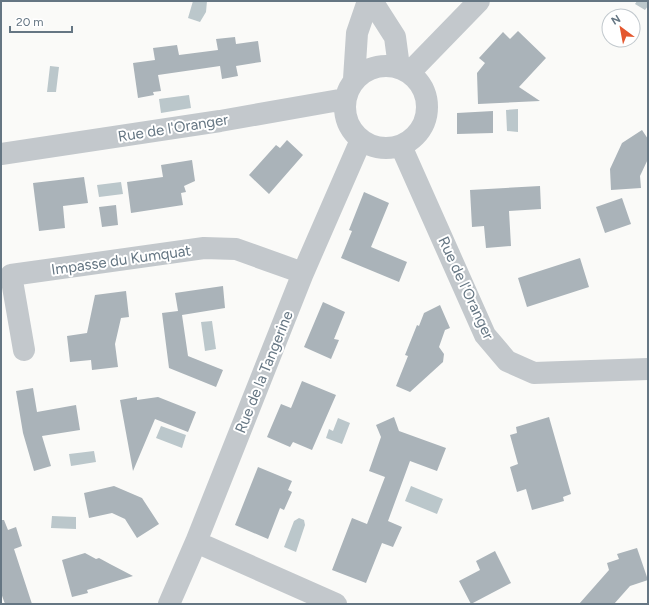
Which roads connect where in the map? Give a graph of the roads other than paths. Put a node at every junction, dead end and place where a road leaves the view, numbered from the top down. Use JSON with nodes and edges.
{"nodes":[{"id":1,"x":368,"y":1,"type":"edge"},
{"id":2,"x":372,"y":1,"type":"edge"},
{"id":3,"x":479,"y":1,"type":"edge"},
{"id":4,"x":404,"y":70,"type":"junction"},
{"id":5,"x":354,"y":80,"type":"junction"},
{"id":6,"x":345,"y":99,"type":"junction"},
{"id":7,"x":361,"y":140,"type":"junction"},
{"id":8,"x":402,"y":146,"type":"junction"},
{"id":9,"x":1,"y":154,"type":"edge"},
{"id":10,"x":303,"y":273,"type":"junction"},
{"id":11,"x":24,"y":350,"type":"dead end"},
{"id":12,"x":648,"y":369,"type":"edge"},
{"id":13,"x":196,"y":542,"type":"junction"},
{"id":14,"x":169,"y":604,"type":"edge"},
{"id":15,"x":336,"y":604,"type":"edge"}],
"edges":[{"from":1,"to":5,"type":"street"},
{"from":2,"to":4,"type":"street"},
{"from":3,"to":4,"type":"street"},
{"from":4,"to":5,"type":"street"},
{"from":4,"to":8,"type":"street"},
{"from":5,"to":6,"type":"street"},
{"from":6,"to":7,"type":"street"},
{"from":6,"to":9,"type":"street","name":"Rue de l'Oranger"},
{"from":7,"to":8,"type":"street"},
{"from":7,"to":10,"type":"street","name":"Rue de la Tangerine"},
{"from":8,"to":12,"type":"street","name":"Rue de l'Oranger"},
{"from":10,"to":11,"type":"street","name":"Impasse du Kumquat"},
{"from":10,"to":13,"type":"street","name":"Rue de la Tangerine"},
{"from":13,"to":14,"type":"street","name":"Rue de la Tangerine"},
{"from":13,"to":15,"type":"street"}]}
